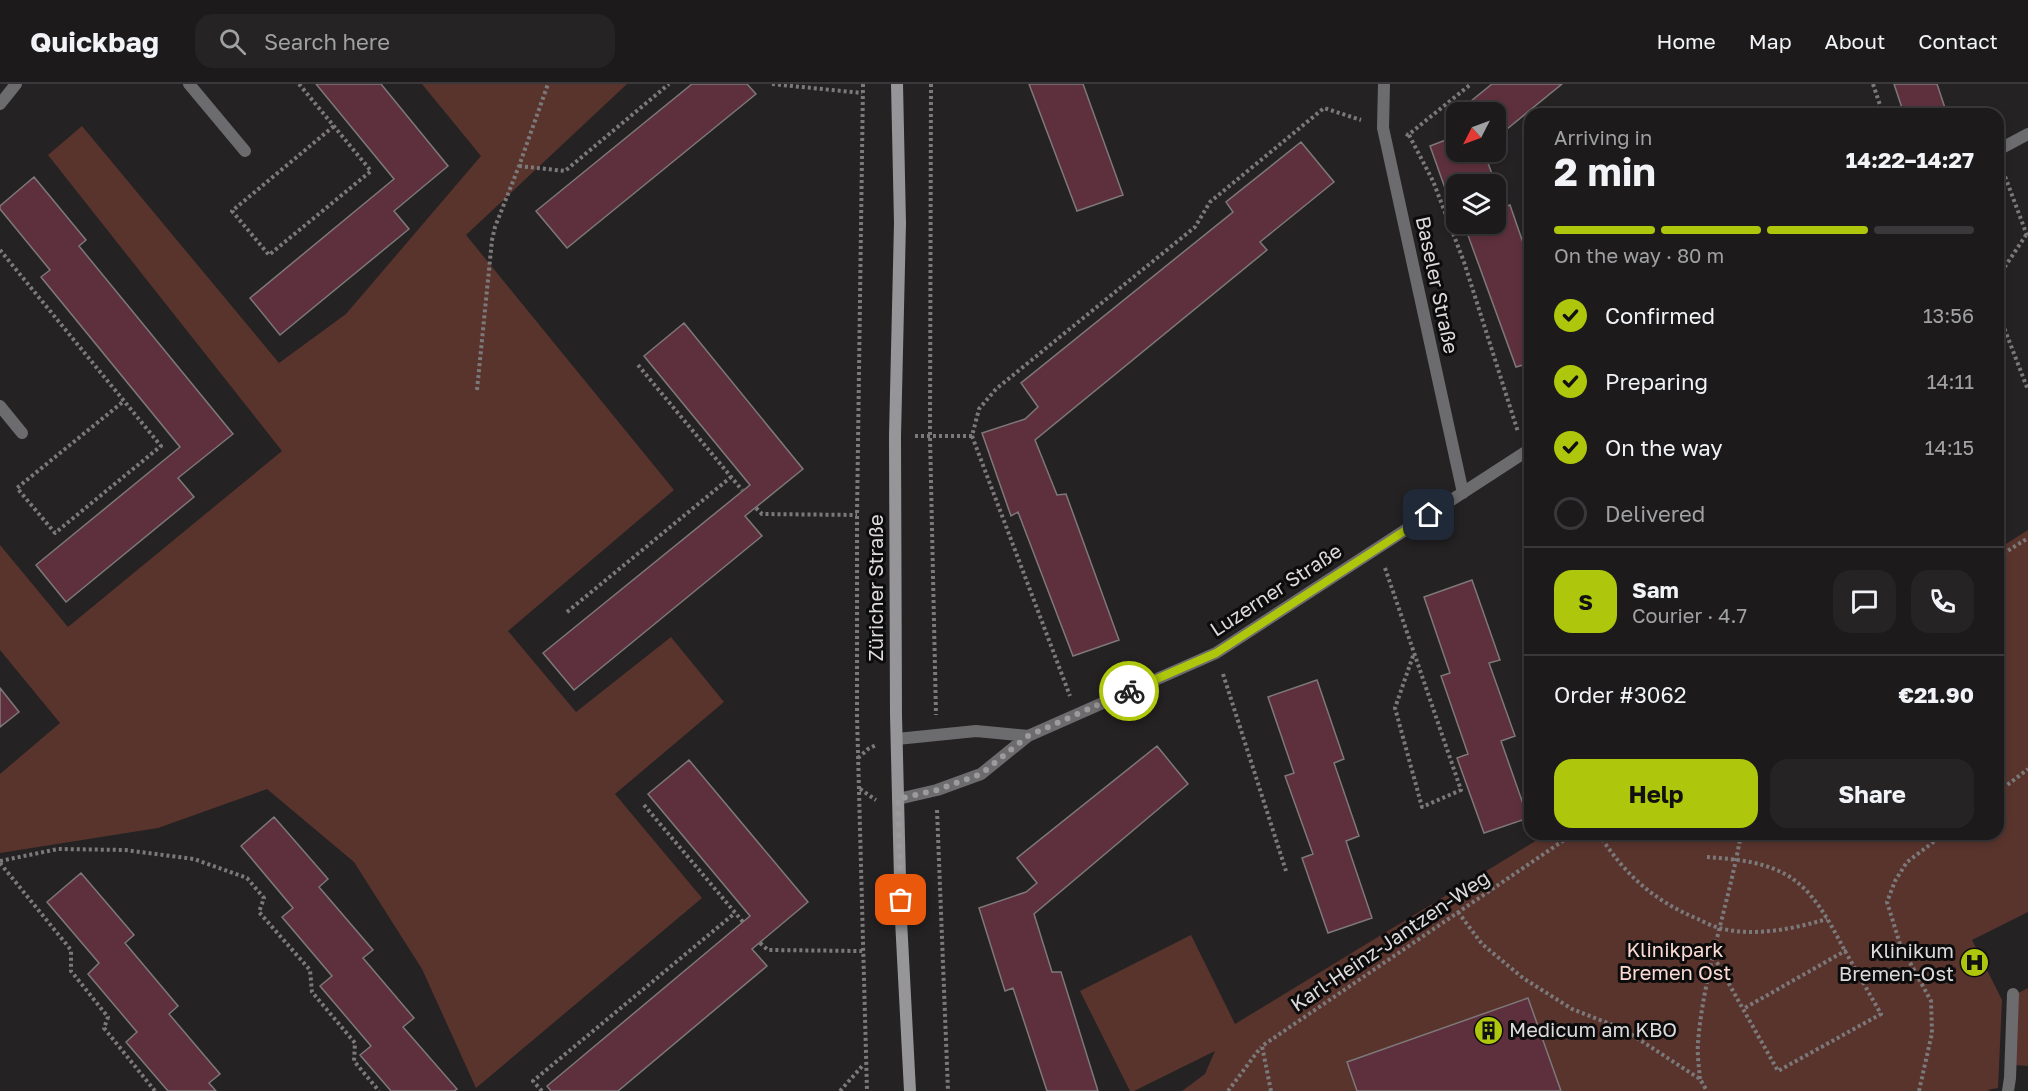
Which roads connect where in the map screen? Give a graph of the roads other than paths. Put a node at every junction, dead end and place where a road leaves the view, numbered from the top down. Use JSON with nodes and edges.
{"nodes":[{"id":1,"x":16,"y":84,"type":"edge"},
{"id":2,"x":189,"y":84,"type":"edge"},
{"id":3,"x":897,"y":84,"type":"edge"},
{"id":4,"x":1383,"y":84,"type":"edge"},
{"id":5,"x":0,"y":104,"type":"edge"},
{"id":6,"x":2028,"y":134,"type":"edge"},
{"id":7,"x":2004,"y":147,"type":"edge"},
{"id":8,"x":245,"y":151,"type":"dead end"},
{"id":9,"x":0,"y":406,"type":"edge"},
{"id":10,"x":22,"y":433,"type":"dead end"},
{"id":11,"x":1524,"y":453,"type":"edge"},
{"id":12,"x":1463,"y":493,"type":"junction"},
{"id":13,"x":1028,"y":736,"type":"junction"},
{"id":14,"x":897,"y":739,"type":"junction"},
{"id":15,"x":898,"y":799,"type":"junction"},
{"id":16,"x":2013,"y":994,"type":"dead end"},
{"id":17,"x":910,"y":1091,"type":"edge"},
{"id":18,"x":2008,"y":1091,"type":"edge"}],
"edges":[{"from":1,"to":5,"type":"street"},
{"from":2,"to":8,"type":"street"},
{"from":3,"to":14,"type":"main road","name":"Züricher Straße"},
{"from":4,"to":12,"type":"street","name":"Baseler Straße"},
{"from":6,"to":7,"type":"street"},
{"from":9,"to":10,"type":"street"},
{"from":11,"to":12,"type":"street","name":"Luzerner Straße"},
{"from":12,"to":13,"type":"street","name":"Luzerner Straße"},
{"from":13,"to":14,"type":"street"},
{"from":13,"to":15,"type":"street","name":"Luzerner Straße"},
{"from":14,"to":15,"type":"main road","name":"Züricher Straße"},
{"from":15,"to":17,"type":"main road","name":"Züricher Straße"},
{"from":16,"to":18,"type":"street"}]}
